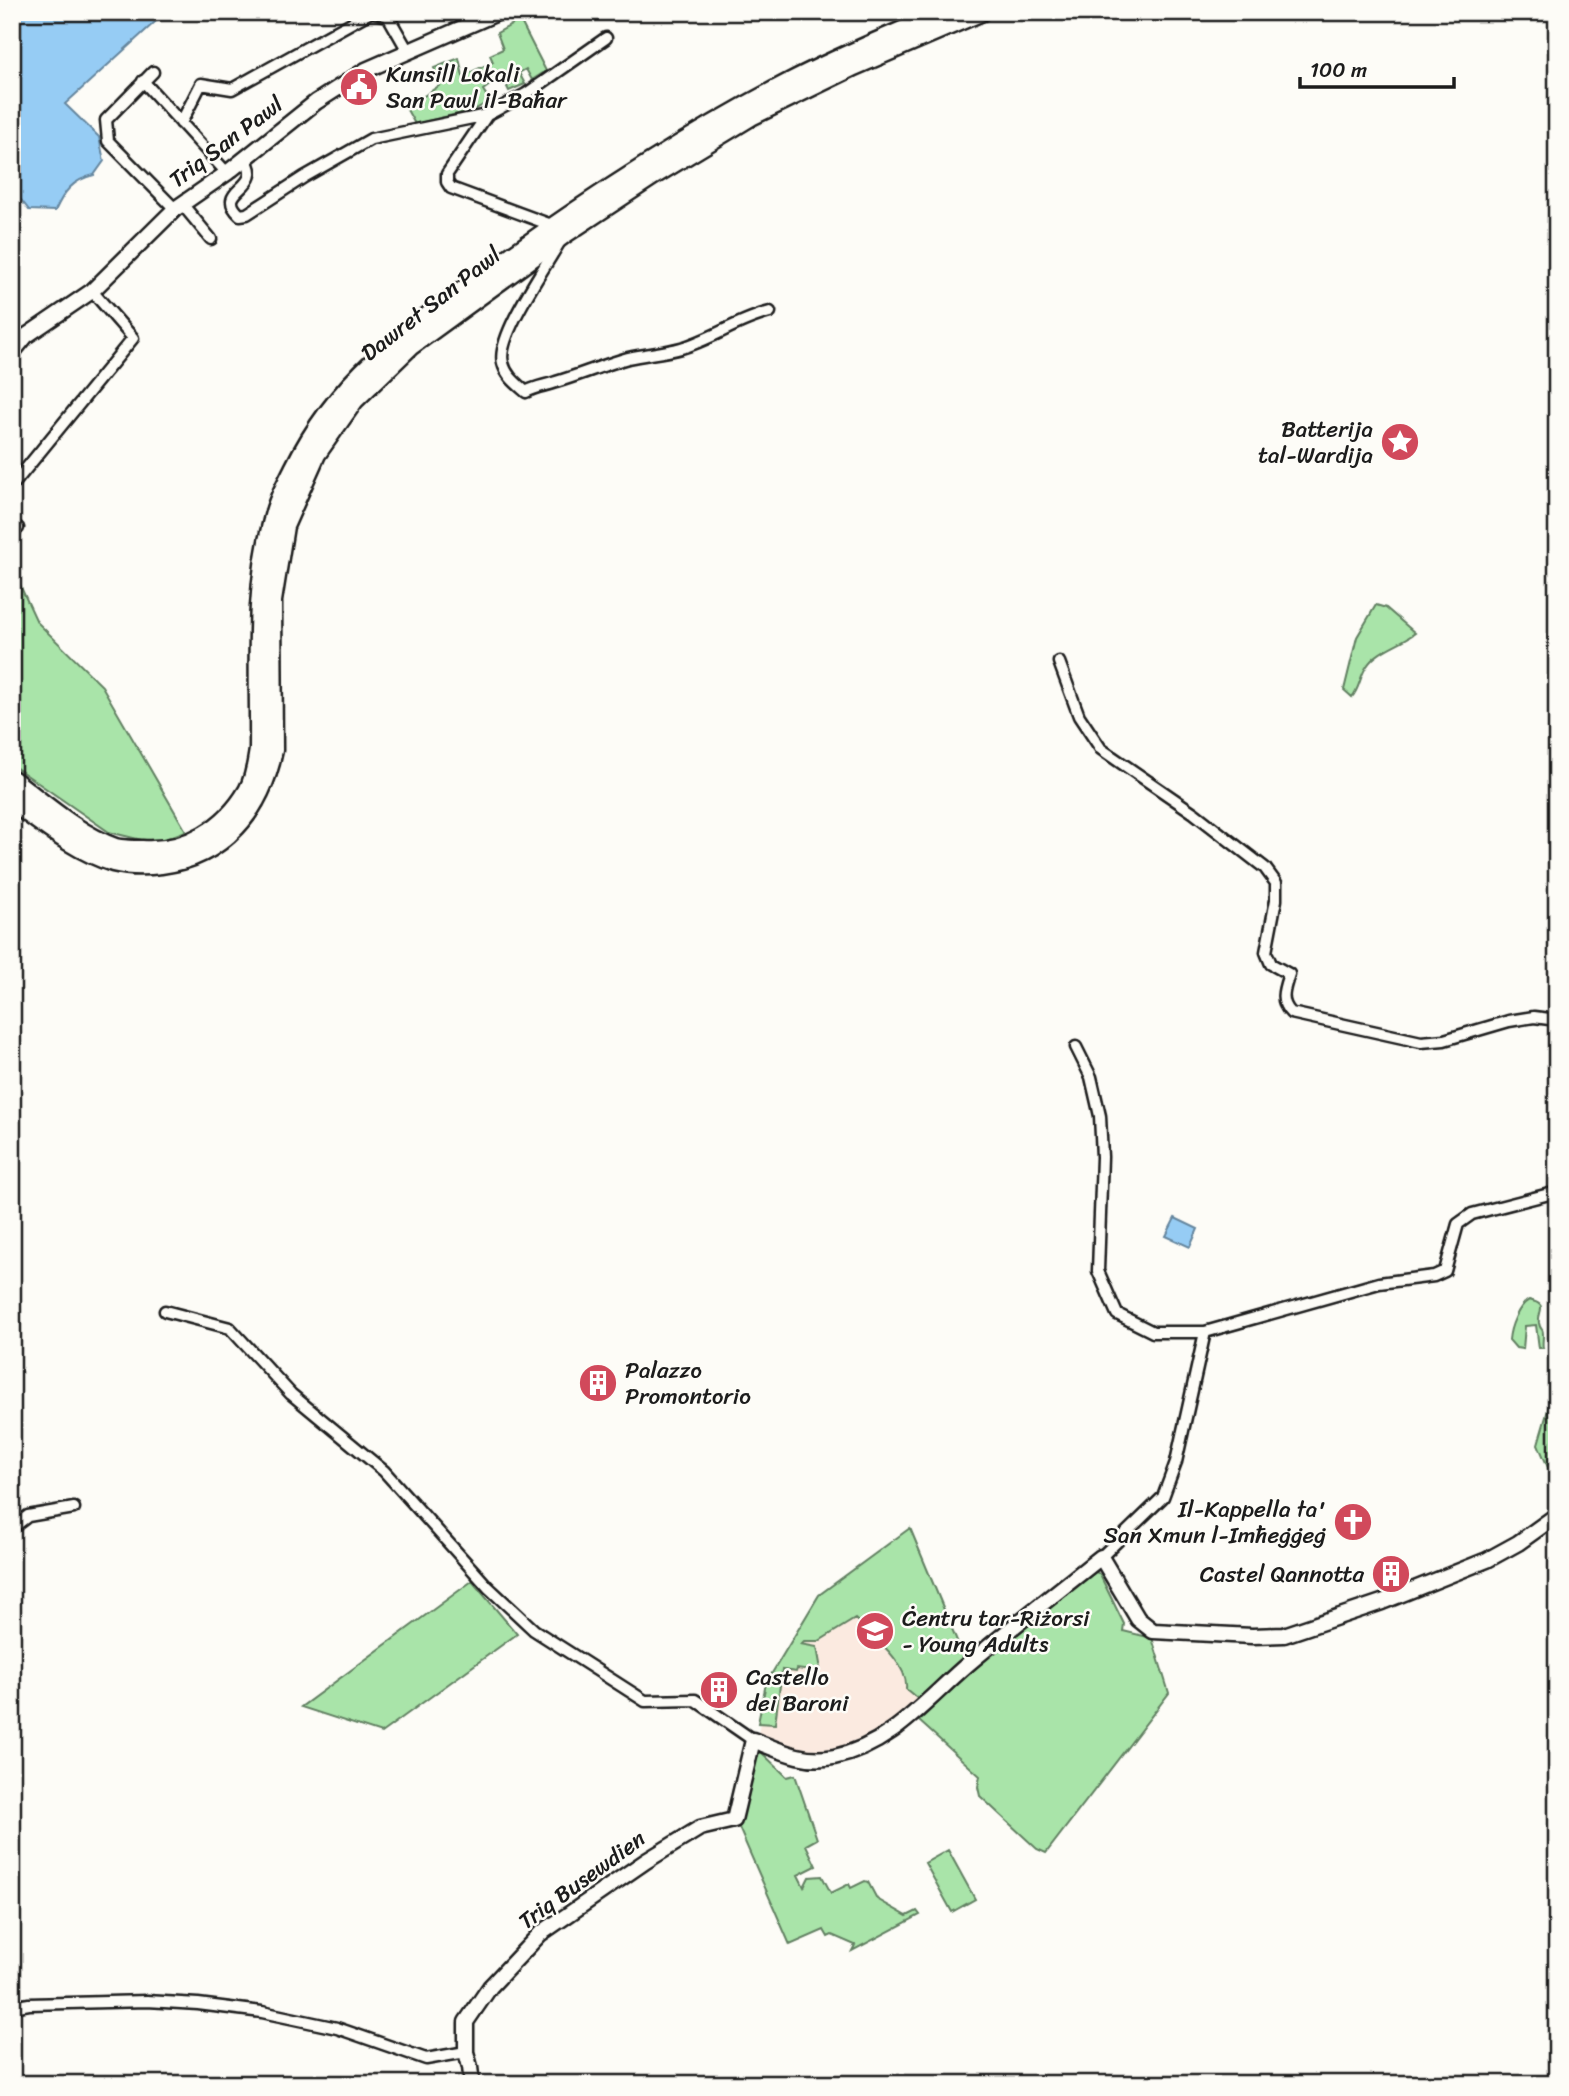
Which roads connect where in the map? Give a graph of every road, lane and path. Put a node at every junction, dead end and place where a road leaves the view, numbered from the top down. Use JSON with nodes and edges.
{"nodes":[{"id":1,"x":372,"y":12,"type":"edge"},
{"id":2,"x":499,"y":12,"type":"edge"},
{"id":3,"x":946,"y":12,"type":"edge"},
{"id":4,"x":980,"y":12,"type":"edge"},
{"id":5,"x":606,"y":38,"type":"dead end"},
{"id":6,"x":408,"y":51,"type":"junction"},
{"id":7,"x":153,"y":72,"type":"dead end"},
{"id":8,"x":143,"y":81,"type":"junction"},
{"id":9,"x":487,"y":115,"type":"junction"},
{"id":10,"x":181,"y":123,"type":"junction"},
{"id":11,"x":244,"y":158,"type":"junction"},
{"id":12,"x":227,"y":173,"type":"junction"},
{"id":13,"x":179,"y":206,"type":"junction"},
{"id":14,"x":559,"y":230,"type":"junction"},
{"id":15,"x":211,"y":239,"type":"dead end"},
{"id":16,"x":92,"y":291,"type":"junction"},
{"id":17,"x":770,"y":312,"type":"dead end"},
{"id":18,"x":12,"y":353,"type":"edge"},
{"id":19,"x":12,"y":486,"type":"edge"},
{"id":20,"x":1059,"y":662,"type":"dead end"},
{"id":21,"x":12,"y":780,"type":"edge"},
{"id":22,"x":12,"y":801,"type":"edge"},
{"id":23,"x":1557,"y":1020,"type":"edge"},
{"id":24,"x":1076,"y":1047,"type":"dead end"},
{"id":25,"x":1557,"y":1192,"type":"edge"},
{"id":26,"x":165,"y":1311,"type":"dead end"},
{"id":27,"x":1205,"y":1332,"type":"junction"},
{"id":28,"x":74,"y":1508,"type":"dead end"},
{"id":29,"x":1557,"y":1515,"type":"edge"},
{"id":30,"x":12,"y":1528,"type":"edge"},
{"id":31,"x":1101,"y":1557,"type":"junction"},
{"id":32,"x":753,"y":1740,"type":"junction"},
{"id":33,"x":12,"y":2007,"type":"edge"},
{"id":34,"x":466,"y":2052,"type":"junction"},
{"id":35,"x":472,"y":2084,"type":"edge"}],
"edges":[{"from":1,"to":6,"type":"street"},
{"from":1,"to":10,"type":"street"},
{"from":2,"to":6,"type":"street","name":"Triq San Pawl"},
{"from":3,"to":14,"type":"highway","name":"Dawret San Pawl"},
{"from":4,"to":14,"type":"highway","name":"Dawret San Pawl"},
{"from":5,"to":9,"type":"street"},
{"from":6,"to":11,"type":"street","name":"Triq San Pawl"},
{"from":7,"to":8,"type":"street"},
{"from":8,"to":10,"type":"street"},
{"from":8,"to":13,"type":"street"},
{"from":9,"to":11,"type":"street"},
{"from":9,"to":14,"type":"street"},
{"from":10,"to":12,"type":"street"},
{"from":11,"to":12,"type":"street","name":"Triq San Pawl"},
{"from":12,"to":13,"type":"street","name":"Triq San Pawl"},
{"from":13,"to":15,"type":"street"},
{"from":13,"to":16,"type":"street","name":"Triq San Pawl"},
{"from":14,"to":17,"type":"street"},
{"from":14,"to":21,"type":"highway","name":"Dawret San Pawl"},
{"from":14,"to":22,"type":"highway","name":"Dawret San Pawl"},
{"from":16,"to":18,"type":"street","name":"Triq San Pawl"},
{"from":16,"to":19,"type":"street"},
{"from":20,"to":23,"type":"street"},
{"from":24,"to":27,"type":"street"},
{"from":25,"to":27,"type":"street"},
{"from":26,"to":32,"type":"street"},
{"from":27,"to":31,"type":"street"},
{"from":28,"to":30,"type":"street"},
{"from":29,"to":31,"type":"street"},
{"from":31,"to":32,"type":"street"},
{"from":32,"to":34,"type":"street","name":"Triq Busewdien"},
{"from":33,"to":34,"type":"street"},
{"from":34,"to":35,"type":"street","name":"Triq Busewdien"}]}
